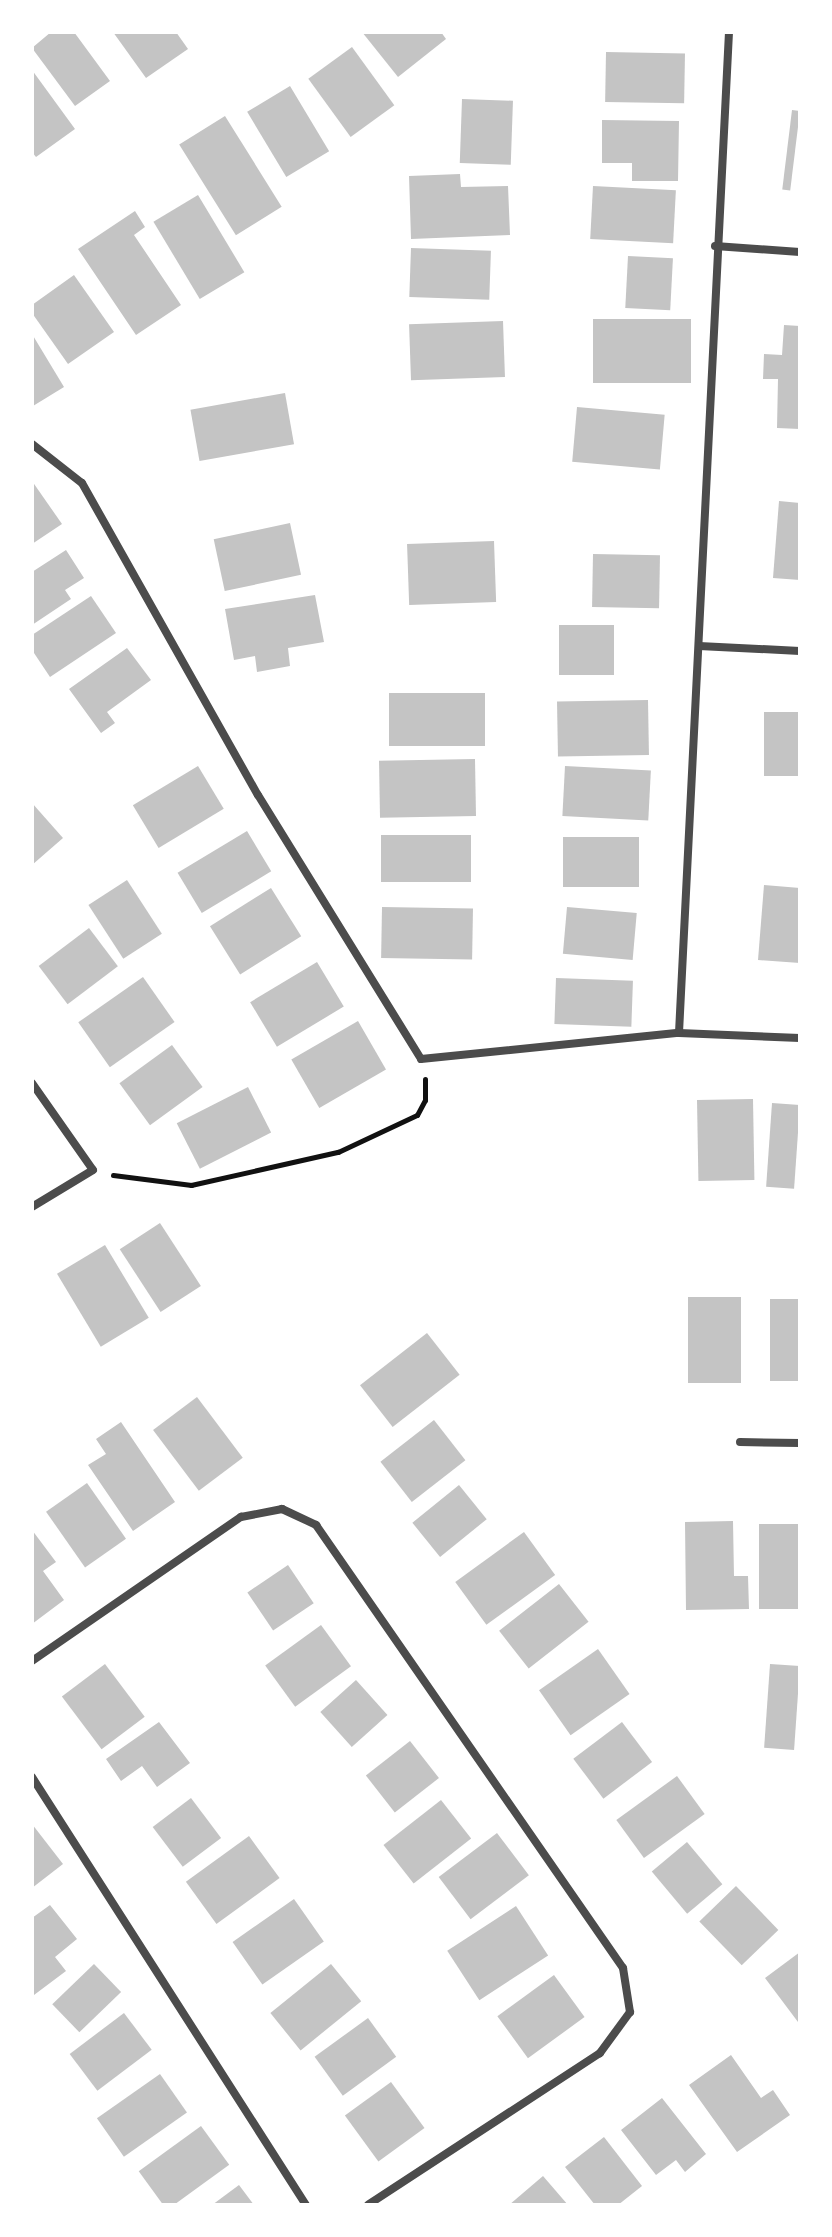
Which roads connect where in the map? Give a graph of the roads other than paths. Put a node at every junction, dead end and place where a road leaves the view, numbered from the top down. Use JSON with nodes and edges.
{"nodes":[{"id":1,"x":729,"y":32,"type":"edge"},
{"id":2,"x":715,"y":246,"type":"junction"},
{"id":3,"x":800,"y":252,"type":"edge"},
{"id":4,"x":32,"y":444,"type":"edge"},
{"id":5,"x":699,"y":646,"type":"junction"},
{"id":6,"x":800,"y":651,"type":"edge"},
{"id":7,"x":679,"y":1033,"type":"junction"},
{"id":8,"x":800,"y":1038,"type":"edge"},
{"id":9,"x":32,"y":1083,"type":"edge"},
{"id":10,"x":32,"y":1207,"type":"edge"},
{"id":11,"x":740,"y":1442,"type":"dead end"},
{"id":12,"x":800,"y":1443,"type":"edge"},
{"id":13,"x":32,"y":1661,"type":"edge"},
{"id":14,"x":32,"y":1777,"type":"edge"},
{"id":15,"x":306,"y":2205,"type":"edge"},
{"id":16,"x":368,"y":2205,"type":"edge"}],
"edges":[{"from":1,"to":2,"type":"street"},
{"from":2,"to":3,"type":"street"},
{"from":2,"to":5,"type":"street"},
{"from":4,"to":7,"type":"street"},
{"from":5,"to":6,"type":"street"},
{"from":5,"to":7,"type":"street"},
{"from":7,"to":8,"type":"street"},
{"from":9,"to":10,"type":"street"},
{"from":11,"to":12,"type":"street"},
{"from":13,"to":16,"type":"street"},
{"from":14,"to":15,"type":"street"}]}
